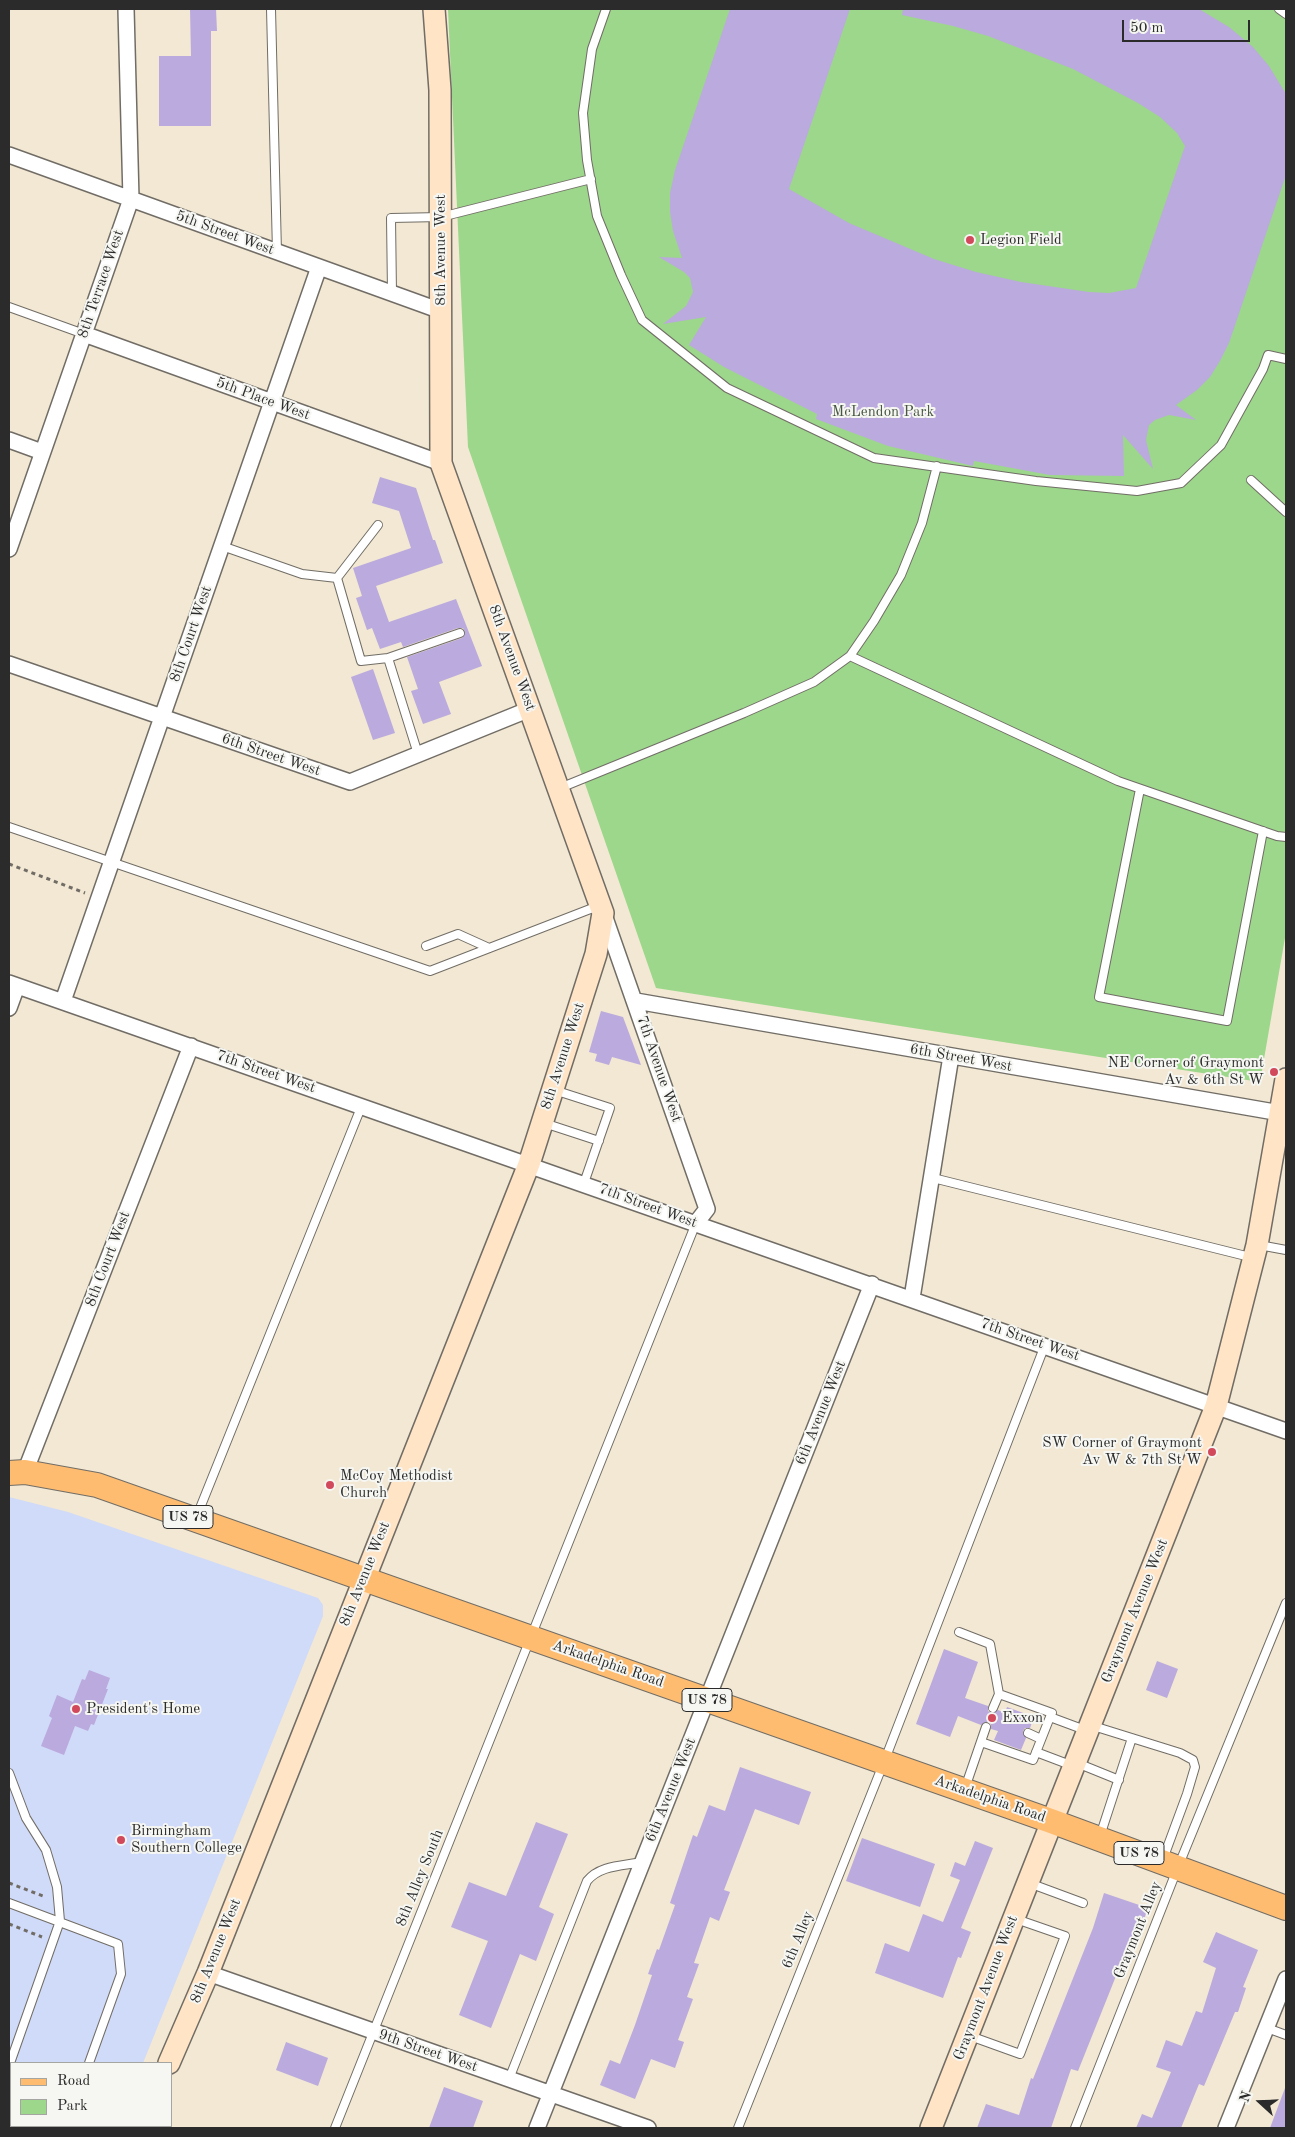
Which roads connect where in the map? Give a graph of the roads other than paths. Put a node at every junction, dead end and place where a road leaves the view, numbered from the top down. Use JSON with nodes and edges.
{"nodes":[{"id":1,"x":126,"y":9,"type":"edge"},
{"id":2,"x":270,"y":9,"type":"edge"},
{"id":3,"x":434,"y":9,"type":"edge"},
{"id":4,"x":606,"y":9,"type":"edge"},
{"id":5,"x":1279,"y":9,"type":"edge"},
{"id":6,"x":1286,"y":14,"type":"edge"},
{"id":7,"x":9,"y":155,"type":"edge"},
{"id":8,"x":591,"y":179,"type":"junction"},
{"id":9,"x":131,"y":199,"type":"junction"},
{"id":10,"x":441,"y":218,"type":"junction"},
{"id":11,"x":277,"y":252,"type":"junction"},
{"id":12,"x":319,"y":267,"type":"junction"},
{"id":13,"x":392,"y":293,"type":"junction"},
{"id":14,"x":9,"y":307,"type":"edge"},
{"id":15,"x":441,"y":311,"type":"junction"},
{"id":16,"x":84,"y":334,"type":"junction"},
{"id":17,"x":1286,"y":359,"type":"edge"},
{"id":18,"x":272,"y":402,"type":"junction"},
{"id":19,"x":9,"y":440,"type":"edge"},
{"id":20,"x":42,"y":452,"type":"junction"},
{"id":21,"x":442,"y":463,"type":"junction"},
{"id":22,"x":937,"y":466,"type":"junction"},
{"id":23,"x":1251,"y":480,"type":"dead end"},
{"id":24,"x":1286,"y":512,"type":"edge"},
{"id":25,"x":378,"y":525,"type":"dead end"},
{"id":26,"x":222,"y":546,"type":"junction"},
{"id":27,"x":9,"y":549,"type":"edge"},
{"id":28,"x":337,"y":578,"type":"junction"},
{"id":29,"x":460,"y":633,"type":"dead end"},
{"id":30,"x":850,"y":656,"type":"junction"},
{"id":31,"x":388,"y":658,"type":"junction"},
{"id":32,"x":9,"y":664,"type":"edge"},
{"id":33,"x":530,"y":709,"type":"junction"},
{"id":34,"x":162,"y":717,"type":"junction"},
{"id":35,"x":418,"y":754,"type":"junction"},
{"id":36,"x":558,"y":788,"type":"junction"},
{"id":37,"x":1140,"y":789,"type":"junction"},
{"id":38,"x":9,"y":827,"type":"edge"},
{"id":39,"x":1263,"y":831,"type":"junction"},
{"id":40,"x":1286,"y":837,"type":"edge"},
{"id":41,"x":111,"y":862,"type":"junction"},
{"id":42,"x":602,"y":909,"type":"junction"},
{"id":43,"x":426,"y":946,"type":"dead end"},
{"id":44,"x":489,"y":948,"type":"junction"},
{"id":45,"x":13,"y":984,"type":"edge"},
{"id":46,"x":63,"y":1001,"type":"junction"},
{"id":47,"x":636,"y":1001,"type":"junction"},
{"id":48,"x":9,"y":1008,"type":"edge"},
{"id":49,"x":191,"y":1046,"type":"junction"},
{"id":50,"x":951,"y":1056,"type":"junction"},
{"id":51,"x":1286,"y":1079,"type":"edge"},
{"id":52,"x":552,"y":1090,"type":"junction"},
{"id":53,"x":362,"y":1105,"type":"junction"},
{"id":54,"x":1283,"y":1113,"type":"edge"},
{"id":55,"x":542,"y":1122,"type":"junction"},
{"id":56,"x":599,"y":1141,"type":"junction"},
{"id":57,"x":529,"y":1164,"type":"junction"},
{"id":58,"x":933,"y":1178,"type":"junction"},
{"id":59,"x":584,"y":1183,"type":"junction"},
{"id":60,"x":696,"y":1223,"type":"junction"},
{"id":61,"x":1286,"y":1250,"type":"edge"},
{"id":62,"x":1255,"y":1251,"type":"junction"},
{"id":63,"x":872,"y":1284,"type":"junction"},
{"id":64,"x":912,"y":1298,"type":"junction"},
{"id":65,"x":1045,"y":1345,"type":"junction"},
{"id":66,"x":1216,"y":1406,"type":"junction"},
{"id":67,"x":1286,"y":1431,"type":"edge"},
{"id":68,"x":17,"y":1473,"type":"edge"},
{"id":69,"x":195,"y":1520,"type":"junction"},
{"id":70,"x":363,"y":1578,"type":"junction"},
{"id":71,"x":1286,"y":1604,"type":"edge"},
{"id":72,"x":959,"y":1632,"type":"dead end"},
{"id":73,"x":531,"y":1637,"type":"junction"},
{"id":74,"x":999,"y":1694,"type":"junction"},
{"id":75,"x":707,"y":1700,"type":"junction"},
{"id":76,"x":993,"y":1708,"type":"dead end"},
{"id":77,"x":1050,"y":1716,"type":"junction"},
{"id":78,"x":986,"y":1727,"type":"dead end"},
{"id":79,"x":1088,"y":1728,"type":"junction"},
{"id":80,"x":1028,"y":1734,"type":"dead end"},
{"id":81,"x":1042,"y":1738,"type":"junction"},
{"id":82,"x":1132,"y":1738,"type":"junction"},
{"id":83,"x":981,"y":1742,"type":"junction"},
{"id":84,"x":1036,"y":1752,"type":"junction"},
{"id":85,"x":884,"y":1762,"type":"junction"},
{"id":86,"x":1074,"y":1764,"type":"junction"},
{"id":87,"x":9,"y":1773,"type":"edge"},
{"id":88,"x":1119,"y":1780,"type":"junction"},
{"id":89,"x":964,"y":1790,"type":"junction"},
{"id":90,"x":1051,"y":1820,"type":"junction"},
{"id":91,"x":1100,"y":1838,"type":"junction"},
{"id":92,"x":642,"y":1862,"type":"junction"},
{"id":93,"x":1170,"y":1864,"type":"junction"},
{"id":94,"x":1027,"y":1883,"type":"junction"},
{"id":95,"x":9,"y":1903,"type":"edge"},
{"id":96,"x":1082,"y":1903,"type":"dead end"},
{"id":97,"x":1286,"y":1908,"type":"edge"},
{"id":98,"x":1013,"y":1918,"type":"junction"},
{"id":99,"x":60,"y":1921,"type":"junction"},
{"id":100,"x":208,"y":1973,"type":"junction"},
{"id":101,"x":1286,"y":1979,"type":"edge"},
{"id":102,"x":1267,"y":2028,"type":"junction"},
{"id":103,"x":373,"y":2031,"type":"junction"},
{"id":104,"x":968,"y":2035,"type":"junction"},
{"id":105,"x":1286,"y":2035,"type":"edge"},
{"id":106,"x":10,"y":2062,"type":"edge"},
{"id":107,"x":89,"y":2062,"type":"edge"},
{"id":108,"x":169,"y":2062,"type":"edge"},
{"id":109,"x":508,"y":2079,"type":"junction"},
{"id":110,"x":550,"y":2094,"type":"junction"},
{"id":111,"x":335,"y":2128,"type":"edge"},
{"id":112,"x":537,"y":2128,"type":"edge"},
{"id":113,"x":648,"y":2128,"type":"edge"},
{"id":114,"x":738,"y":2128,"type":"edge"},
{"id":115,"x":931,"y":2128,"type":"edge"},
{"id":116,"x":1074,"y":2128,"type":"edge"},
{"id":117,"x":1226,"y":2128,"type":"edge"}],
"edges":[{"from":1,"to":9,"type":"street","name":"8th Terrace West"},
{"from":2,"to":11,"type":"lane"},
{"from":3,"to":10,"type":"main road","name":"8th Avenue West"},
{"from":4,"to":8,"type":"lane"},
{"from":5,"to":6,"type":"lane"},
{"from":7,"to":9,"type":"street","name":"5th Street West"},
{"from":8,"to":10,"type":"lane"},
{"from":8,"to":22,"type":"lane"},
{"from":9,"to":11,"type":"street","name":"5th Street West"},
{"from":9,"to":16,"type":"street","name":"8th Terrace West"},
{"from":10,"to":13,"type":"lane"},
{"from":10,"to":15,"type":"main road","name":"8th Avenue West"},
{"from":11,"to":12,"type":"street","name":"5th Street West"},
{"from":12,"to":13,"type":"street","name":"5th Street West"},
{"from":12,"to":18,"type":"street","name":"8th Court West"},
{"from":13,"to":15,"type":"street","name":"5th Street West"},
{"from":14,"to":16,"type":"lane"},
{"from":15,"to":21,"type":"main road","name":"8th Avenue West"},
{"from":16,"to":18,"type":"street","name":"5th Place West"},
{"from":16,"to":20,"type":"street","name":"8th Terrace West"},
{"from":17,"to":22,"type":"lane"},
{"from":18,"to":21,"type":"street","name":"5th Place West"},
{"from":18,"to":26,"type":"street","name":"8th Court West"},
{"from":19,"to":20,"type":"street"},
{"from":20,"to":27,"type":"street","name":"8th Terrace West"},
{"from":21,"to":33,"type":"main road","name":"8th Avenue West"},
{"from":22,"to":30,"type":"lane"},
{"from":23,"to":24,"type":"lane"},
{"from":25,"to":28,"type":"lane"},
{"from":26,"to":28,"type":"lane"},
{"from":26,"to":34,"type":"street","name":"8th Court West"},
{"from":28,"to":31,"type":"lane"},
{"from":29,"to":31,"type":"lane"},
{"from":30,"to":36,"type":"lane"},
{"from":30,"to":37,"type":"lane"},
{"from":31,"to":35,"type":"lane"},
{"from":32,"to":34,"type":"street","name":"6th Street West"},
{"from":33,"to":35,"type":"street","name":"6th Street West"},
{"from":33,"to":36,"type":"main road","name":"8th Avenue West"},
{"from":34,"to":35,"type":"street","name":"6th Street West"},
{"from":34,"to":41,"type":"street","name":"8th Court West"},
{"from":36,"to":42,"type":"main road","name":"8th Avenue West"},
{"from":37,"to":39,"type":"lane"},
{"from":37,"to":39,"type":"lane"},
{"from":38,"to":41,"type":"lane"},
{"from":39,"to":40,"type":"lane"},
{"from":41,"to":44,"type":"lane"},
{"from":41,"to":46,"type":"street","name":"8th Court West"},
{"from":42,"to":44,"type":"lane"},
{"from":42,"to":47,"type":"street","name":"7th Avenue West"},
{"from":42,"to":52,"type":"main road","name":"8th Avenue West"},
{"from":43,"to":44,"type":"lane"},
{"from":45,"to":46,"type":"street","name":"7th Street West"},
{"from":45,"to":48,"type":"street"},
{"from":46,"to":49,"type":"street","name":"7th Street West"},
{"from":47,"to":50,"type":"street","name":"6th Street West"},
{"from":47,"to":60,"type":"street","name":"7th Avenue West"},
{"from":49,"to":53,"type":"street","name":"7th Street West"},
{"from":49,"to":68,"type":"street","name":"8th Court West"},
{"from":50,"to":54,"type":"street","name":"6th Street West"},
{"from":50,"to":58,"type":"street"},
{"from":51,"to":54,"type":"main road","name":"Graymont Avenue West"},
{"from":52,"to":55,"type":"main road","name":"8th Avenue West"},
{"from":52,"to":56,"type":"lane"},
{"from":53,"to":57,"type":"street","name":"7th Street West"},
{"from":53,"to":69,"type":"lane"},
{"from":54,"to":62,"type":"main road","name":"Graymont Avenue West"},
{"from":55,"to":56,"type":"lane"},
{"from":55,"to":57,"type":"main road","name":"8th Avenue West"},
{"from":56,"to":59,"type":"lane"},
{"from":57,"to":59,"type":"street","name":"7th Street West"},
{"from":57,"to":70,"type":"main road","name":"8th Avenue West"},
{"from":58,"to":62,"type":"lane"},
{"from":58,"to":64,"type":"street"},
{"from":59,"to":60,"type":"street","name":"7th Street West"},
{"from":60,"to":63,"type":"street","name":"7th Street West"},
{"from":60,"to":73,"type":"lane","name":"8th Alley South"},
{"from":61,"to":62,"type":"lane"},
{"from":62,"to":66,"type":"main road","name":"Graymont Avenue West"},
{"from":63,"to":64,"type":"street","name":"7th Street West"},
{"from":63,"to":75,"type":"street","name":"6th Avenue West"},
{"from":64,"to":65,"type":"street","name":"7th Street West"},
{"from":65,"to":66,"type":"street","name":"7th Street West"},
{"from":65,"to":85,"type":"lane","name":"6th Alley"},
{"from":66,"to":67,"type":"street","name":"7th Street West"},
{"from":66,"to":79,"type":"main road","name":"Graymont Avenue West"},
{"from":68,"to":69,"type":"main road","name":"Arkadelphia Road","number":"US 78"},
{"from":69,"to":70,"type":"main road","name":"Arkadelphia Road","number":"US 78"},
{"from":70,"to":73,"type":"main road","name":"Arkadelphia Road","number":"US 78"},
{"from":70,"to":100,"type":"main road","name":"8th Avenue West"},
{"from":71,"to":93,"type":"lane","name":"Graymont Alley"},
{"from":72,"to":74,"type":"lane"},
{"from":73,"to":75,"type":"main road","name":"Arkadelphia Road","number":"US 78"},
{"from":73,"to":103,"type":"lane","name":"8th Alley South"},
{"from":74,"to":76,"type":"lane"},
{"from":74,"to":77,"type":"lane"},
{"from":75,"to":85,"type":"main road","name":"Arkadelphia Road","number":"US 78"},
{"from":75,"to":92,"type":"street","name":"6th Avenue West"},
{"from":77,"to":79,"type":"lane"},
{"from":77,"to":81,"type":"lane"},
{"from":78,"to":83,"type":"lane"},
{"from":79,"to":82,"type":"lane"},
{"from":79,"to":86,"type":"main road","name":"Graymont Avenue West"},
{"from":80,"to":81,"type":"lane"},
{"from":81,"to":84,"type":"lane"},
{"from":82,"to":88,"type":"lane"},
{"from":82,"to":93,"type":"lane"},
{"from":83,"to":84,"type":"lane"},
{"from":83,"to":89,"type":"lane"},
{"from":84,"to":86,"type":"lane"},
{"from":85,"to":89,"type":"main road","name":"Arkadelphia Road","number":"US 78"},
{"from":85,"to":114,"type":"lane","name":"6th Alley"},
{"from":86,"to":88,"type":"lane"},
{"from":86,"to":90,"type":"main road","name":"Graymont Avenue West"},
{"from":87,"to":99,"type":"lane"},
{"from":88,"to":91,"type":"lane"},
{"from":89,"to":90,"type":"main road","name":"Arkadelphia Road","number":"US 78"},
{"from":90,"to":91,"type":"main road","name":"Arkadelphia Road","number":"US 78"},
{"from":90,"to":94,"type":"main road","name":"Graymont Avenue West"},
{"from":91,"to":93,"type":"main road","name":"Arkadelphia Road","number":"US 78"},
{"from":92,"to":109,"type":"lane"},
{"from":92,"to":110,"type":"street","name":"6th Avenue West"},
{"from":93,"to":97,"type":"main road","name":"Arkadelphia Road","number":"US 78"},
{"from":93,"to":116,"type":"lane","name":"Graymont Alley"},
{"from":94,"to":96,"type":"lane"},
{"from":94,"to":98,"type":"main road","name":"Graymont Avenue West"},
{"from":95,"to":99,"type":"lane"},
{"from":98,"to":104,"type":"main road","name":"Graymont Avenue West"},
{"from":98,"to":104,"type":"lane"},
{"from":99,"to":106,"type":"lane"},
{"from":99,"to":107,"type":"lane"},
{"from":100,"to":103,"type":"street","name":"9th Street West"},
{"from":100,"to":108,"type":"main road","name":"8th Avenue West"},
{"from":101,"to":102,"type":"street"},
{"from":102,"to":105,"type":"lane"},
{"from":102,"to":117,"type":"street"},
{"from":103,"to":109,"type":"street","name":"9th Street West"},
{"from":103,"to":111,"type":"lane","name":"8th Alley South"},
{"from":104,"to":115,"type":"main road","name":"Graymont Avenue West"},
{"from":109,"to":110,"type":"street","name":"9th Street West"},
{"from":110,"to":112,"type":"street","name":"6th Avenue West"},
{"from":110,"to":113,"type":"street","name":"9th Street West"}]}
